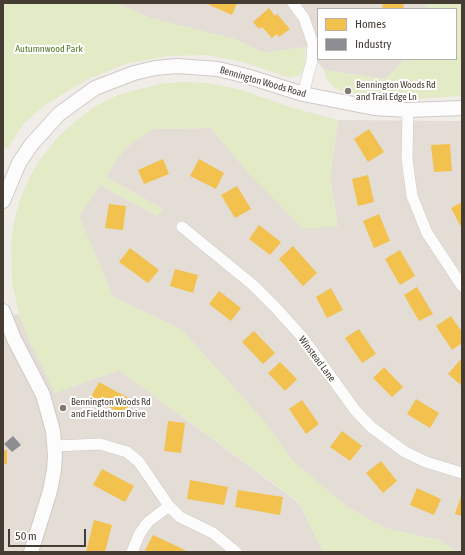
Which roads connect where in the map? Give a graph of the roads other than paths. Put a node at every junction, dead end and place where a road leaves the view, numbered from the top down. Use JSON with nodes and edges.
{"nodes":[{"id":1,"x":293,"y":3,"type":"edge"},
{"id":2,"x":303,"y":94,"type":"junction"},
{"id":3,"x":462,"y":108,"type":"edge"},
{"id":4,"x":408,"y":110,"type":"junction"},
{"id":5,"x":8,"y":171,"type":"edge"},
{"id":6,"x":3,"y":201,"type":"edge"},
{"id":7,"x":182,"y":227,"type":"dead end"},
{"id":8,"x":462,"y":286,"type":"edge"},
{"id":9,"x":4,"y":316,"type":"edge"},
{"id":10,"x":55,"y":446,"type":"junction"},
{"id":11,"x":462,"y":473,"type":"edge"},
{"id":12,"x":169,"y":506,"type":"junction"},
{"id":13,"x":31,"y":552,"type":"edge"},
{"id":14,"x":132,"y":552,"type":"edge"},
{"id":15,"x":236,"y":552,"type":"edge"}],
"edges":[{"from":1,"to":2,"type":"street"},
{"from":2,"to":4,"type":"street","name":"Bennington Woods Road"},
{"from":2,"to":5,"type":"street","name":"Bennington Woods Road"},
{"from":3,"to":4,"type":"street","name":"Bennington Woods Road"},
{"from":4,"to":8,"type":"street"},
{"from":5,"to":6,"type":"street","name":"Bennington Woods Road"},
{"from":7,"to":11,"type":"street","name":"Winstead Lane"},
{"from":9,"to":10,"type":"street"},
{"from":10,"to":12,"type":"street"},
{"from":10,"to":13,"type":"street"},
{"from":12,"to":14,"type":"street"},
{"from":12,"to":15,"type":"street"}]}
